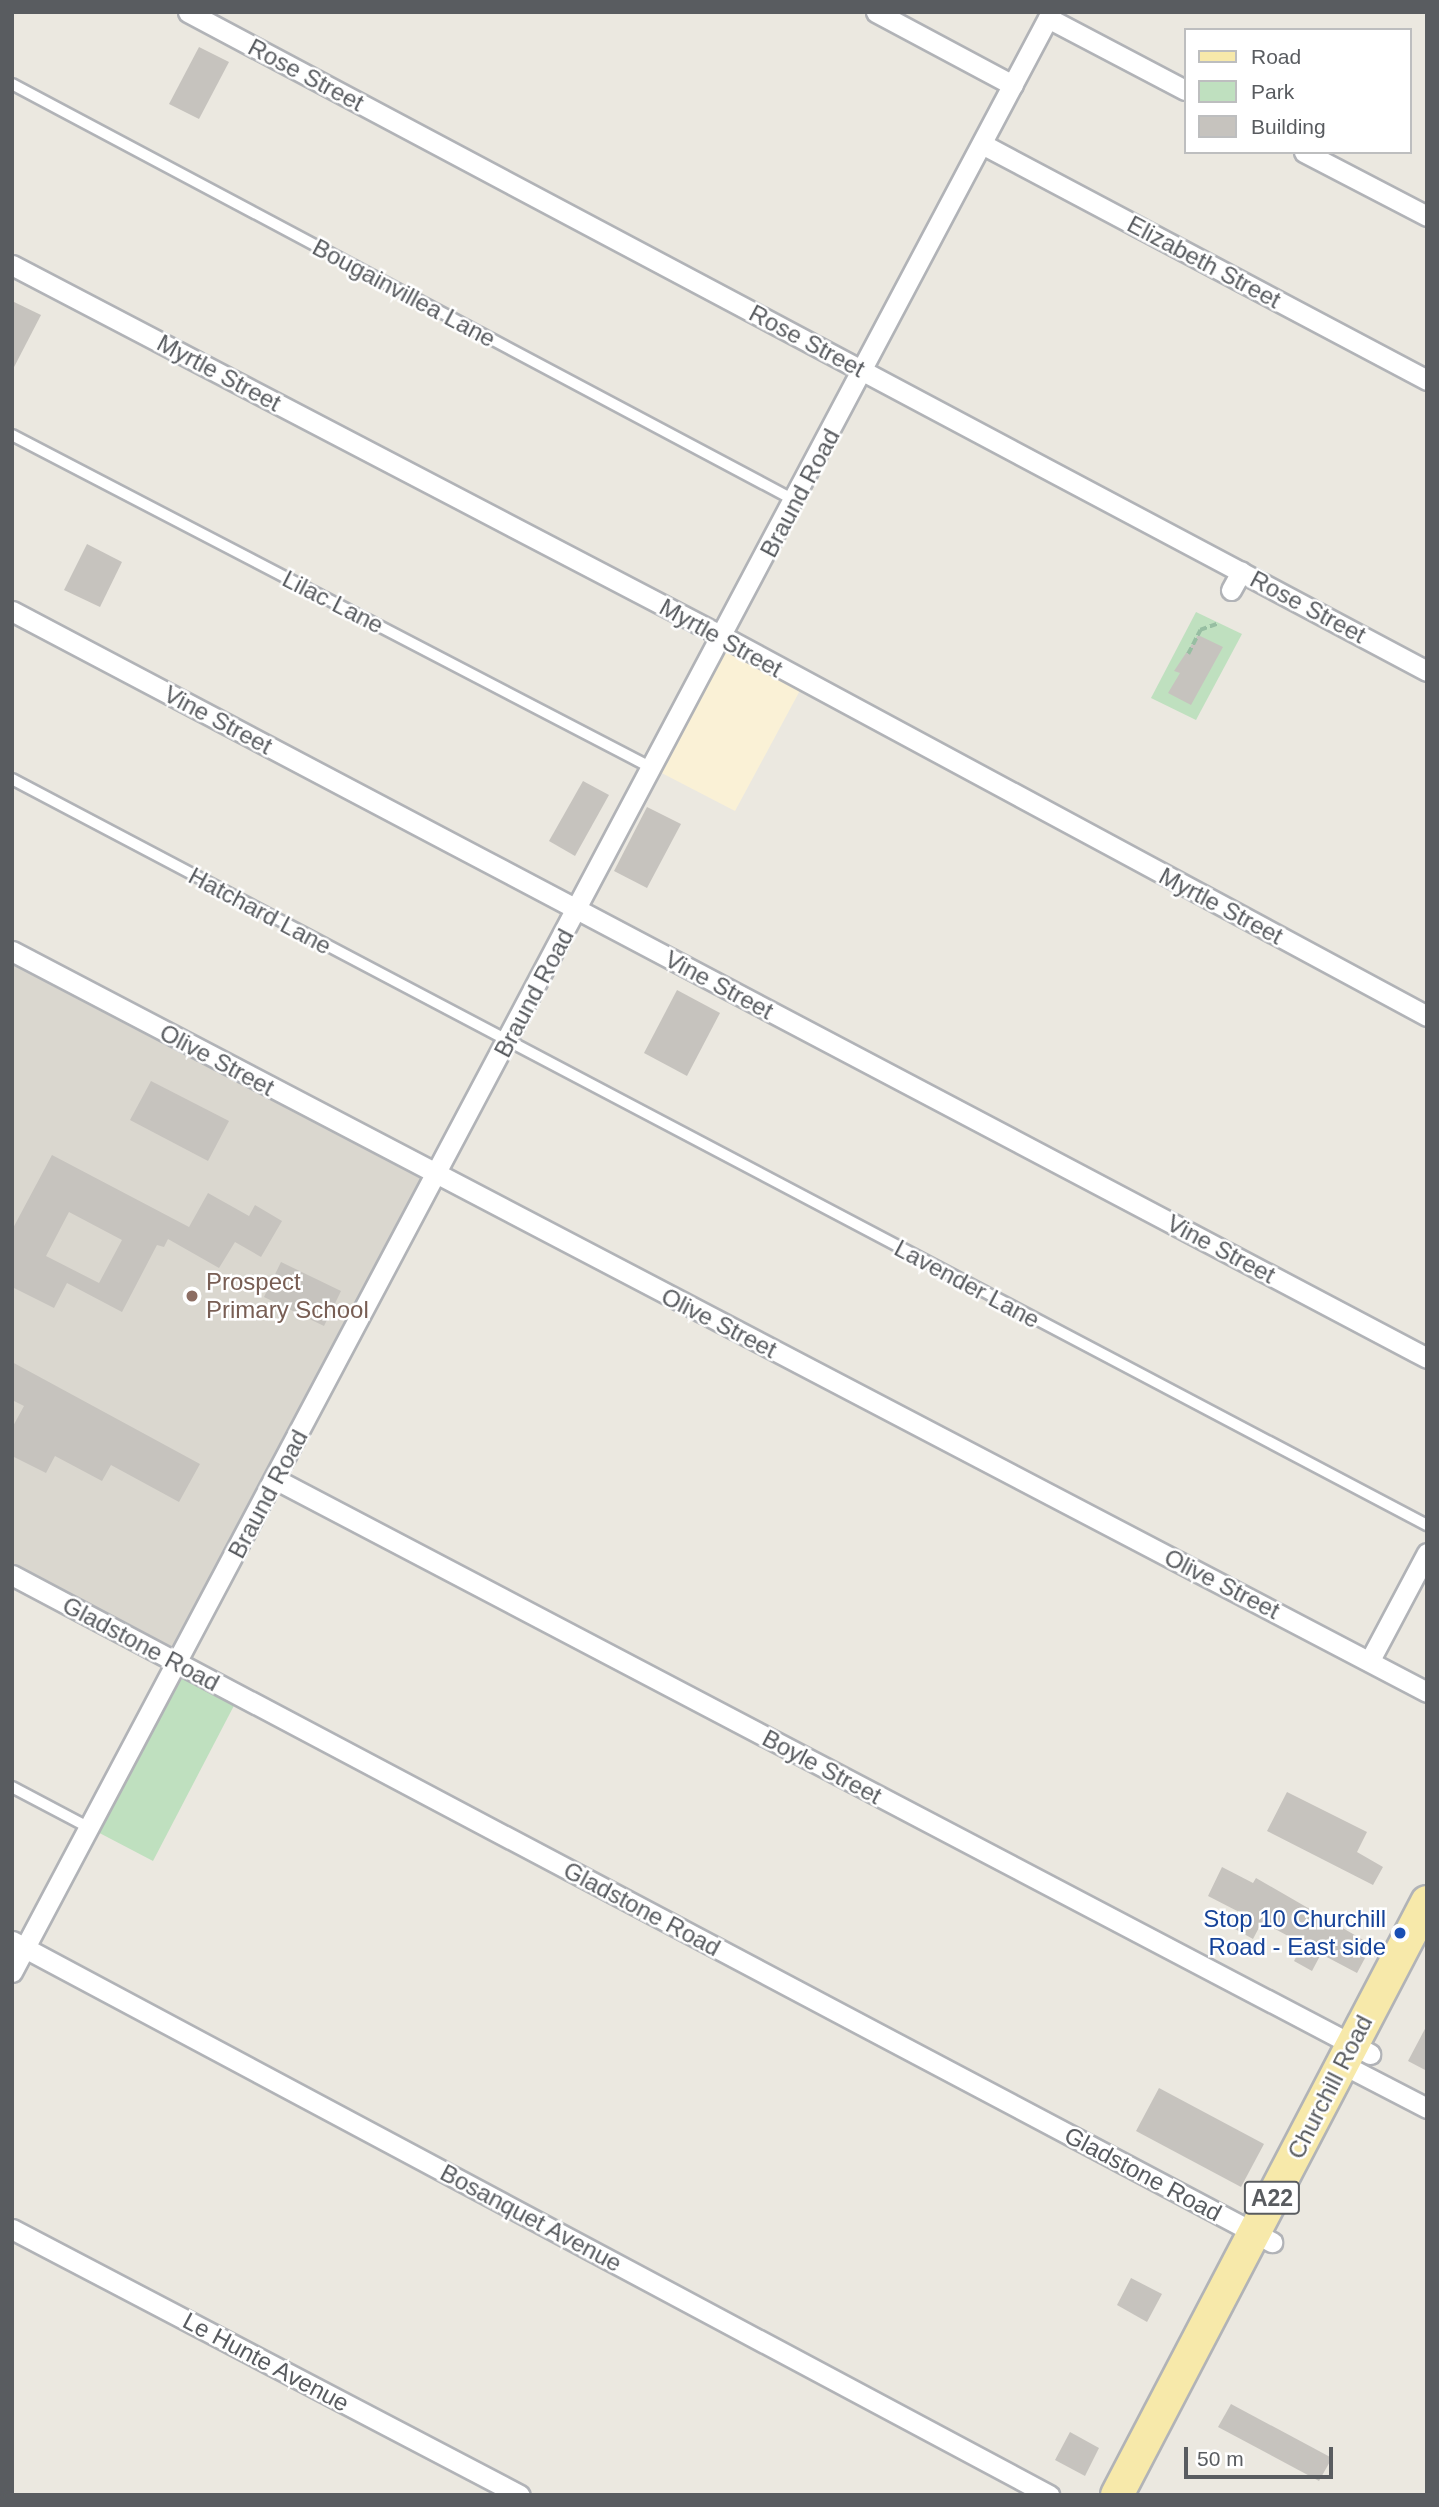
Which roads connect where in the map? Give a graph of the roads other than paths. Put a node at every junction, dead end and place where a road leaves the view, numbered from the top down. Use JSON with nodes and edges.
{"nodes":[{"id":1,"x":188,"y":12,"type":"edge"},
{"id":2,"x":876,"y":12,"type":"edge"},
{"id":3,"x":1050,"y":15,"type":"edge"},
{"id":4,"x":12,"y":84,"type":"edge"},
{"id":5,"x":1013,"y":85,"type":"junction"},
{"id":6,"x":1184,"y":89,"type":"edge"},
{"id":7,"x":982,"y":144,"type":"junction"},
{"id":8,"x":1308,"y":154,"type":"edge"},
{"id":9,"x":1427,"y":216,"type":"edge"},
{"id":10,"x":12,"y":265,"type":"edge"},
{"id":11,"x":864,"y":371,"type":"junction"},
{"id":12,"x":1427,"y":380,"type":"edge"},
{"id":13,"x":12,"y":435,"type":"edge"},
{"id":14,"x":796,"y":501,"type":"junction"},
{"id":15,"x":1241,"y":572,"type":"junction"},
{"id":16,"x":1231,"y":590,"type":"dead end"},
{"id":17,"x":12,"y":611,"type":"edge"},
{"id":18,"x":724,"y":637,"type":"junction"},
{"id":19,"x":1427,"y":671,"type":"edge"},
{"id":20,"x":654,"y":769,"type":"junction"},
{"id":21,"x":12,"y":779,"type":"edge"},
{"id":22,"x":579,"y":910,"type":"junction"},
{"id":23,"x":12,"y":951,"type":"edge"},
{"id":24,"x":1427,"y":1016,"type":"edge"},
{"id":25,"x":507,"y":1044,"type":"junction"},
{"id":26,"x":436,"y":1176,"type":"junction"},
{"id":27,"x":1427,"y":1358,"type":"edge"},
{"id":28,"x":275,"y":1479,"type":"junction"},
{"id":29,"x":1427,"y":1525,"type":"edge"},
{"id":30,"x":1427,"y":1553,"type":"edge"},
{"id":31,"x":12,"y":1575,"type":"edge"},
{"id":32,"x":1370,"y":1660,"type":"junction"},
{"id":33,"x":178,"y":1663,"type":"junction"},
{"id":34,"x":1427,"y":1692,"type":"edge"},
{"id":35,"x":12,"y":1787,"type":"edge"},
{"id":36,"x":88,"y":1827,"type":"junction"},
{"id":37,"x":1427,"y":1902,"type":"edge"},
{"id":38,"x":19,"y":1944,"type":"edge"},
{"id":39,"x":1427,"y":1944,"type":"edge"},
{"id":40,"x":12,"y":1972,"type":"edge"},
{"id":41,"x":1356,"y":2059,"type":"junction"},
{"id":42,"x":1427,"y":2108,"type":"edge"},
{"id":43,"x":12,"y":2229,"type":"edge"},
{"id":44,"x":1263,"y":2238,"type":"junction"},
{"id":45,"x":520,"y":2495,"type":"edge"},
{"id":46,"x":1049,"y":2495,"type":"edge"},
{"id":47,"x":1117,"y":2495,"type":"edge"},
{"id":48,"x":1139,"y":2495,"type":"edge"}],
"edges":[{"from":1,"to":11,"type":"street","name":"Rose Street"},
{"from":2,"to":5,"type":"street"},
{"from":3,"to":5,"type":"street","name":"Braund Road"},
{"from":3,"to":6,"type":"street"},
{"from":4,"to":14,"type":"lane","name":"Bougainvillea Lane"},
{"from":5,"to":7,"type":"street","name":"Braund Road"},
{"from":7,"to":11,"type":"street","name":"Braund Road"},
{"from":7,"to":12,"type":"street","name":"Elizabeth Street"},
{"from":8,"to":9,"type":"street"},
{"from":10,"to":18,"type":"street","name":"Myrtle Street"},
{"from":11,"to":14,"type":"street","name":"Braund Road"},
{"from":11,"to":15,"type":"street","name":"Rose Street"},
{"from":13,"to":20,"type":"lane","name":"Lilac Lane"},
{"from":14,"to":18,"type":"street","name":"Braund Road"},
{"from":15,"to":16,"type":"street"},
{"from":15,"to":19,"type":"street","name":"Rose Street"},
{"from":17,"to":22,"type":"street","name":"Vine Street"},
{"from":18,"to":20,"type":"street","name":"Braund Road"},
{"from":18,"to":24,"type":"street","name":"Myrtle Street"},
{"from":20,"to":22,"type":"street","name":"Braund Road"},
{"from":21,"to":25,"type":"lane","name":"Hatchard Lane"},
{"from":22,"to":25,"type":"street","name":"Braund Road"},
{"from":22,"to":27,"type":"street","name":"Vine Street"},
{"from":23,"to":26,"type":"street","name":"Olive Street"},
{"from":25,"to":26,"type":"street","name":"Braund Road"},
{"from":25,"to":29,"type":"lane","name":"Lavender Lane"},
{"from":26,"to":28,"type":"street","name":"Braund Road"},
{"from":26,"to":32,"type":"street","name":"Olive Street"},
{"from":28,"to":33,"type":"street","name":"Braund Road"},
{"from":28,"to":41,"type":"street","name":"Boyle Street"},
{"from":30,"to":32,"type":"street"},
{"from":31,"to":33,"type":"street","name":"Gladstone Road"},
{"from":32,"to":34,"type":"street","name":"Olive Street"},
{"from":33,"to":36,"type":"street","name":"Braund Road"},
{"from":33,"to":44,"type":"street","name":"Gladstone Road"},
{"from":35,"to":36,"type":"lane"},
{"from":36,"to":38,"type":"street","name":"Braund Road"},
{"from":37,"to":41,"type":"main road","name":"Churchill Road","number":"A22"},
{"from":38,"to":40,"type":"street","name":"Braund Road"},
{"from":38,"to":46,"type":"street","name":"Bosanquet Avenue"},
{"from":39,"to":41,"type":"main road","name":"Churchill Road","number":"A22"},
{"from":41,"to":42,"type":"street","name":"Boyle Street"},
{"from":41,"to":44,"type":"main road","name":"Churchill Road","number":"A22"},
{"from":43,"to":45,"type":"street","name":"Le Hunte Avenue"},
{"from":44,"to":47,"type":"main road","name":"Churchill Road","number":"A22"},
{"from":44,"to":48,"type":"main road","name":"Churchill Road","number":"A22"}]}
